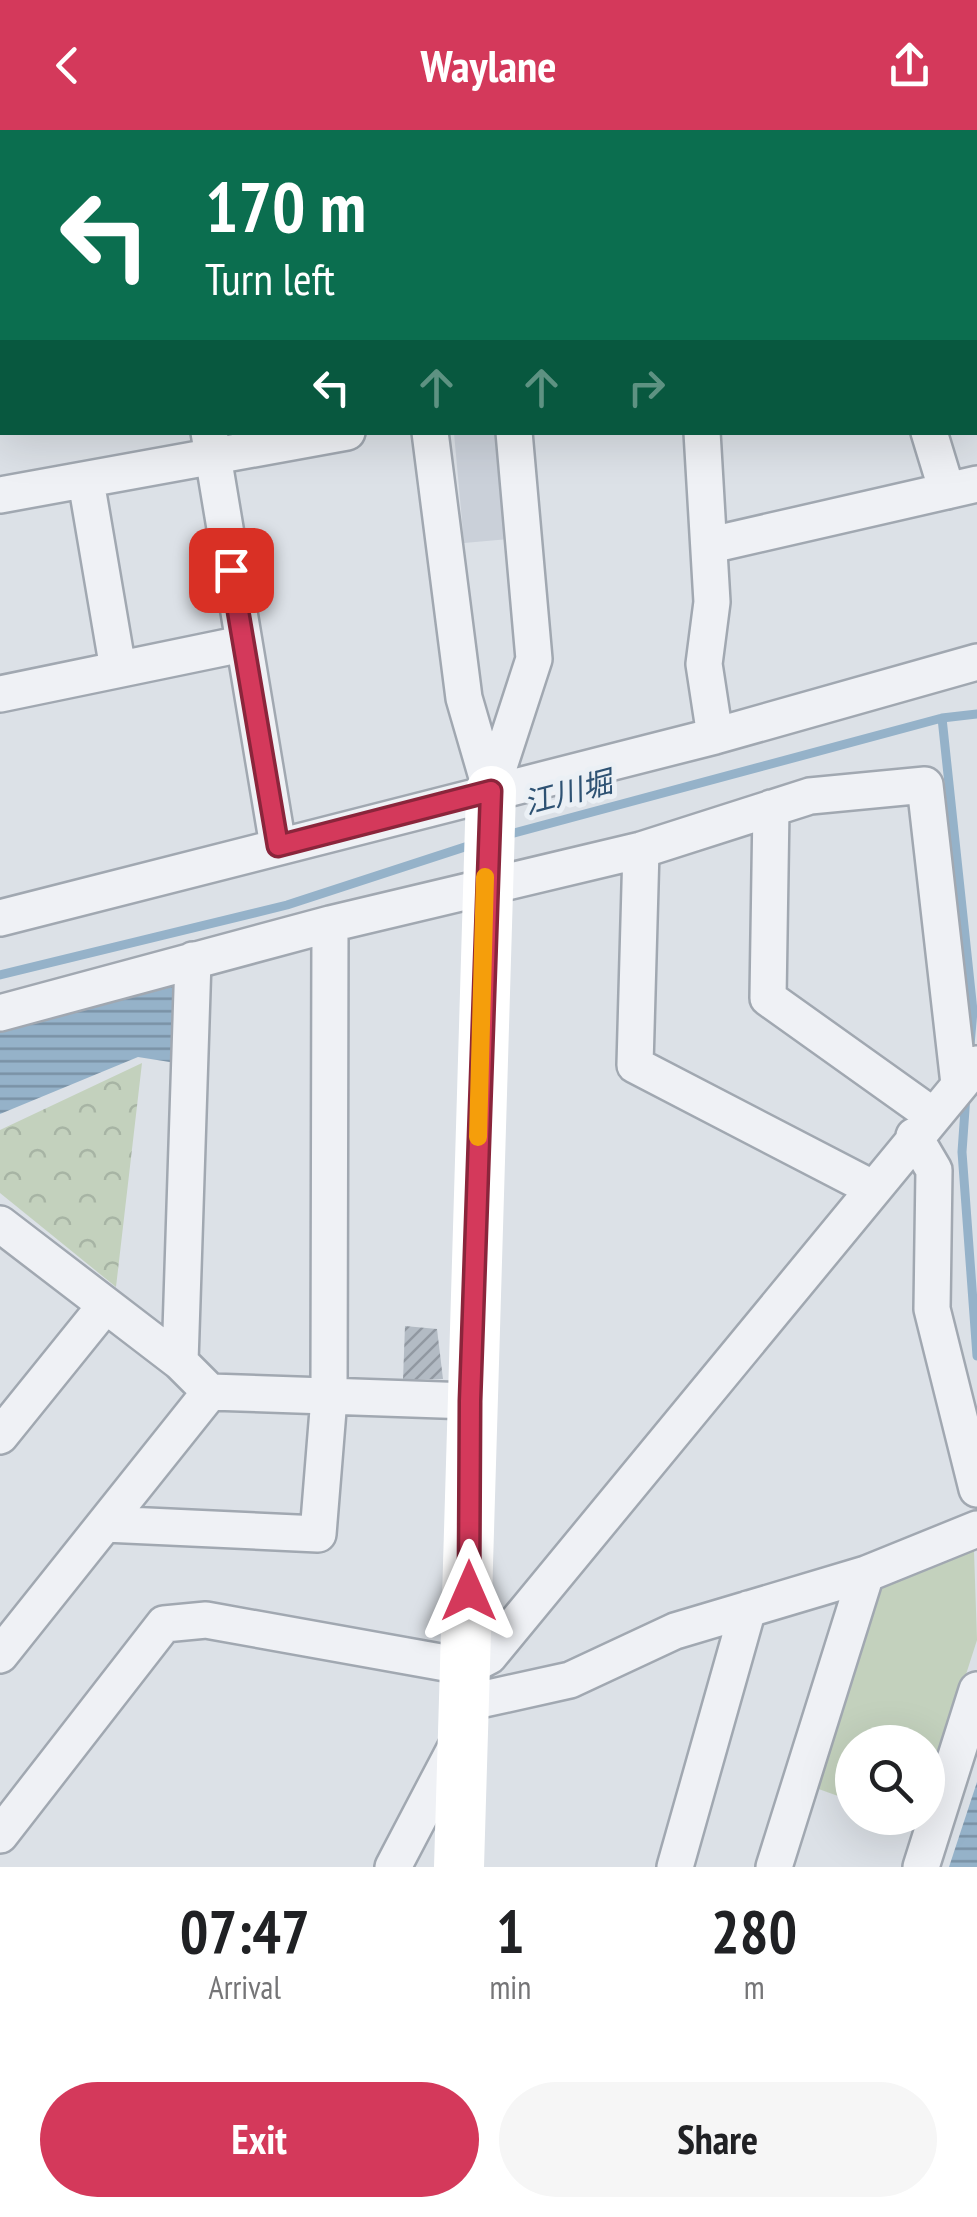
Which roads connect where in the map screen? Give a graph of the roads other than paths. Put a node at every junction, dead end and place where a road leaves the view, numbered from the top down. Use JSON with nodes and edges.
{"nodes":[{"id":1,"x":317,"y":435,"type":"edge"},
{"id":2,"x":430,"y":435,"type":"edge"},
{"id":3,"x":514,"y":435,"type":"edge"},
{"id":4,"x":702,"y":435,"type":"edge"},
{"id":5,"x":931,"y":435,"type":"edge"},
{"id":6,"x":211,"y":446,"type":"edge"},
{"id":7,"x":86,"y":481,"type":"junction"},
{"id":8,"x":962,"y":488,"type":"edge"},
{"id":9,"x":0,"y":495,"type":"edge"},
{"id":10,"x":711,"y":545,"type":"junction"},
{"id":11,"x":242,"y":644,"type":"junction"},
{"id":12,"x":977,"y":662,"type":"edge"},
{"id":13,"x":118,"y":669,"type":"junction"},
{"id":14,"x":0,"y":694,"type":"edge"},
{"id":15,"x":715,"y":736,"type":"junction"},
{"id":16,"x":491,"y":791,"type":"junction"},
{"id":17,"x":771,"y":808,"type":"junction"},
{"id":18,"x":278,"y":846,"type":"junction"},
{"id":19,"x":640,"y":850,"type":"junction"},
{"id":20,"x":485,"y":884,"type":"junction"},
{"id":21,"x":0,"y":918,"type":"edge"},
{"id":22,"x":330,"y":924,"type":"junction"},
{"id":23,"x":193,"y":960,"type":"junction"},
{"id":24,"x":0,"y":1013,"type":"edge"},
{"id":25,"x":968,"y":1074,"type":"edge"},
{"id":26,"x":923,"y":1126,"type":"junction"},
{"id":27,"x":872,"y":1188,"type":"junction"},
{"id":28,"x":3,"y":1233,"type":"edge"},
{"id":29,"x":105,"y":1306,"type":"junction"},
{"id":30,"x":180,"y":1362,"type":"junction"},
{"id":31,"x":210,"y":1392,"type":"junction"},
{"id":32,"x":329,"y":1398,"type":"junction"},
{"id":33,"x":470,"y":1401,"type":"junction"},
{"id":34,"x":0,"y":1436,"type":"edge"},
{"id":35,"x":977,"y":1488,"type":"edge"},
{"id":36,"x":105,"y":1524,"type":"junction"},
{"id":37,"x":977,"y":1529,"type":"edge"},
{"id":38,"x":866,"y":1574,"type":"junction"},
{"id":39,"x":748,"y":1610,"type":"junction"},
{"id":40,"x":0,"y":1655,"type":"edge"},
{"id":41,"x":977,"y":1690,"type":"edge"},
{"id":42,"x":466,"y":1701,"type":"junction"},
{"id":43,"x":0,"y":1835,"type":"edge"},
{"id":44,"x":393,"y":1867,"type":"edge"},
{"id":45,"x":459,"y":1867,"type":"edge"},
{"id":46,"x":675,"y":1867,"type":"edge"},
{"id":47,"x":774,"y":1867,"type":"edge"},
{"id":48,"x":922,"y":1867,"type":"edge"}],
"edges":[{"from":1,"to":6,"type":"street"},
{"from":2,"to":16,"type":"street"},
{"from":3,"to":16,"type":"street"},
{"from":4,"to":10,"type":"street"},
{"from":5,"to":8,"type":"street"},
{"from":6,"to":7,"type":"street"},
{"from":6,"to":11,"type":"street"},
{"from":7,"to":9,"type":"street"},
{"from":7,"to":13,"type":"street"},
{"from":8,"to":10,"type":"street"},
{"from":10,"to":15,"type":"street"},
{"from":11,"to":13,"type":"street"},
{"from":11,"to":18,"type":"street"},
{"from":12,"to":15,"type":"street"},
{"from":13,"to":14,"type":"street"},
{"from":15,"to":16,"type":"street"},
{"from":16,"to":18,"type":"street"},
{"from":16,"to":20,"type":"street"},
{"from":17,"to":19,"type":"street"},
{"from":17,"to":25,"type":"street"},
{"from":17,"to":26,"type":"street"},
{"from":18,"to":21,"type":"street"},
{"from":19,"to":20,"type":"street"},
{"from":19,"to":27,"type":"street"},
{"from":20,"to":22,"type":"street"},
{"from":20,"to":33,"type":"street"},
{"from":22,"to":23,"type":"street"},
{"from":22,"to":32,"type":"street"},
{"from":23,"to":24,"type":"street"},
{"from":23,"to":30,"type":"street"},
{"from":25,"to":26,"type":"street"},
{"from":26,"to":27,"type":"street"},
{"from":26,"to":35,"type":"street"},
{"from":27,"to":42,"type":"street"},
{"from":28,"to":29,"type":"street"},
{"from":29,"to":30,"type":"street"},
{"from":29,"to":34,"type":"street"},
{"from":30,"to":31,"type":"street"},
{"from":31,"to":32,"type":"street"},
{"from":31,"to":36,"type":"street"},
{"from":32,"to":33,"type":"street"},
{"from":32,"to":36,"type":"street"},
{"from":33,"to":42,"type":"street"},
{"from":36,"to":40,"type":"street"},
{"from":37,"to":38,"type":"street"},
{"from":38,"to":39,"type":"street"},
{"from":38,"to":47,"type":"street"},
{"from":39,"to":42,"type":"street"},
{"from":39,"to":46,"type":"street"},
{"from":41,"to":48,"type":"street"},
{"from":42,"to":43,"type":"street"},
{"from":42,"to":44,"type":"street"},
{"from":42,"to":45,"type":"street"}]}
